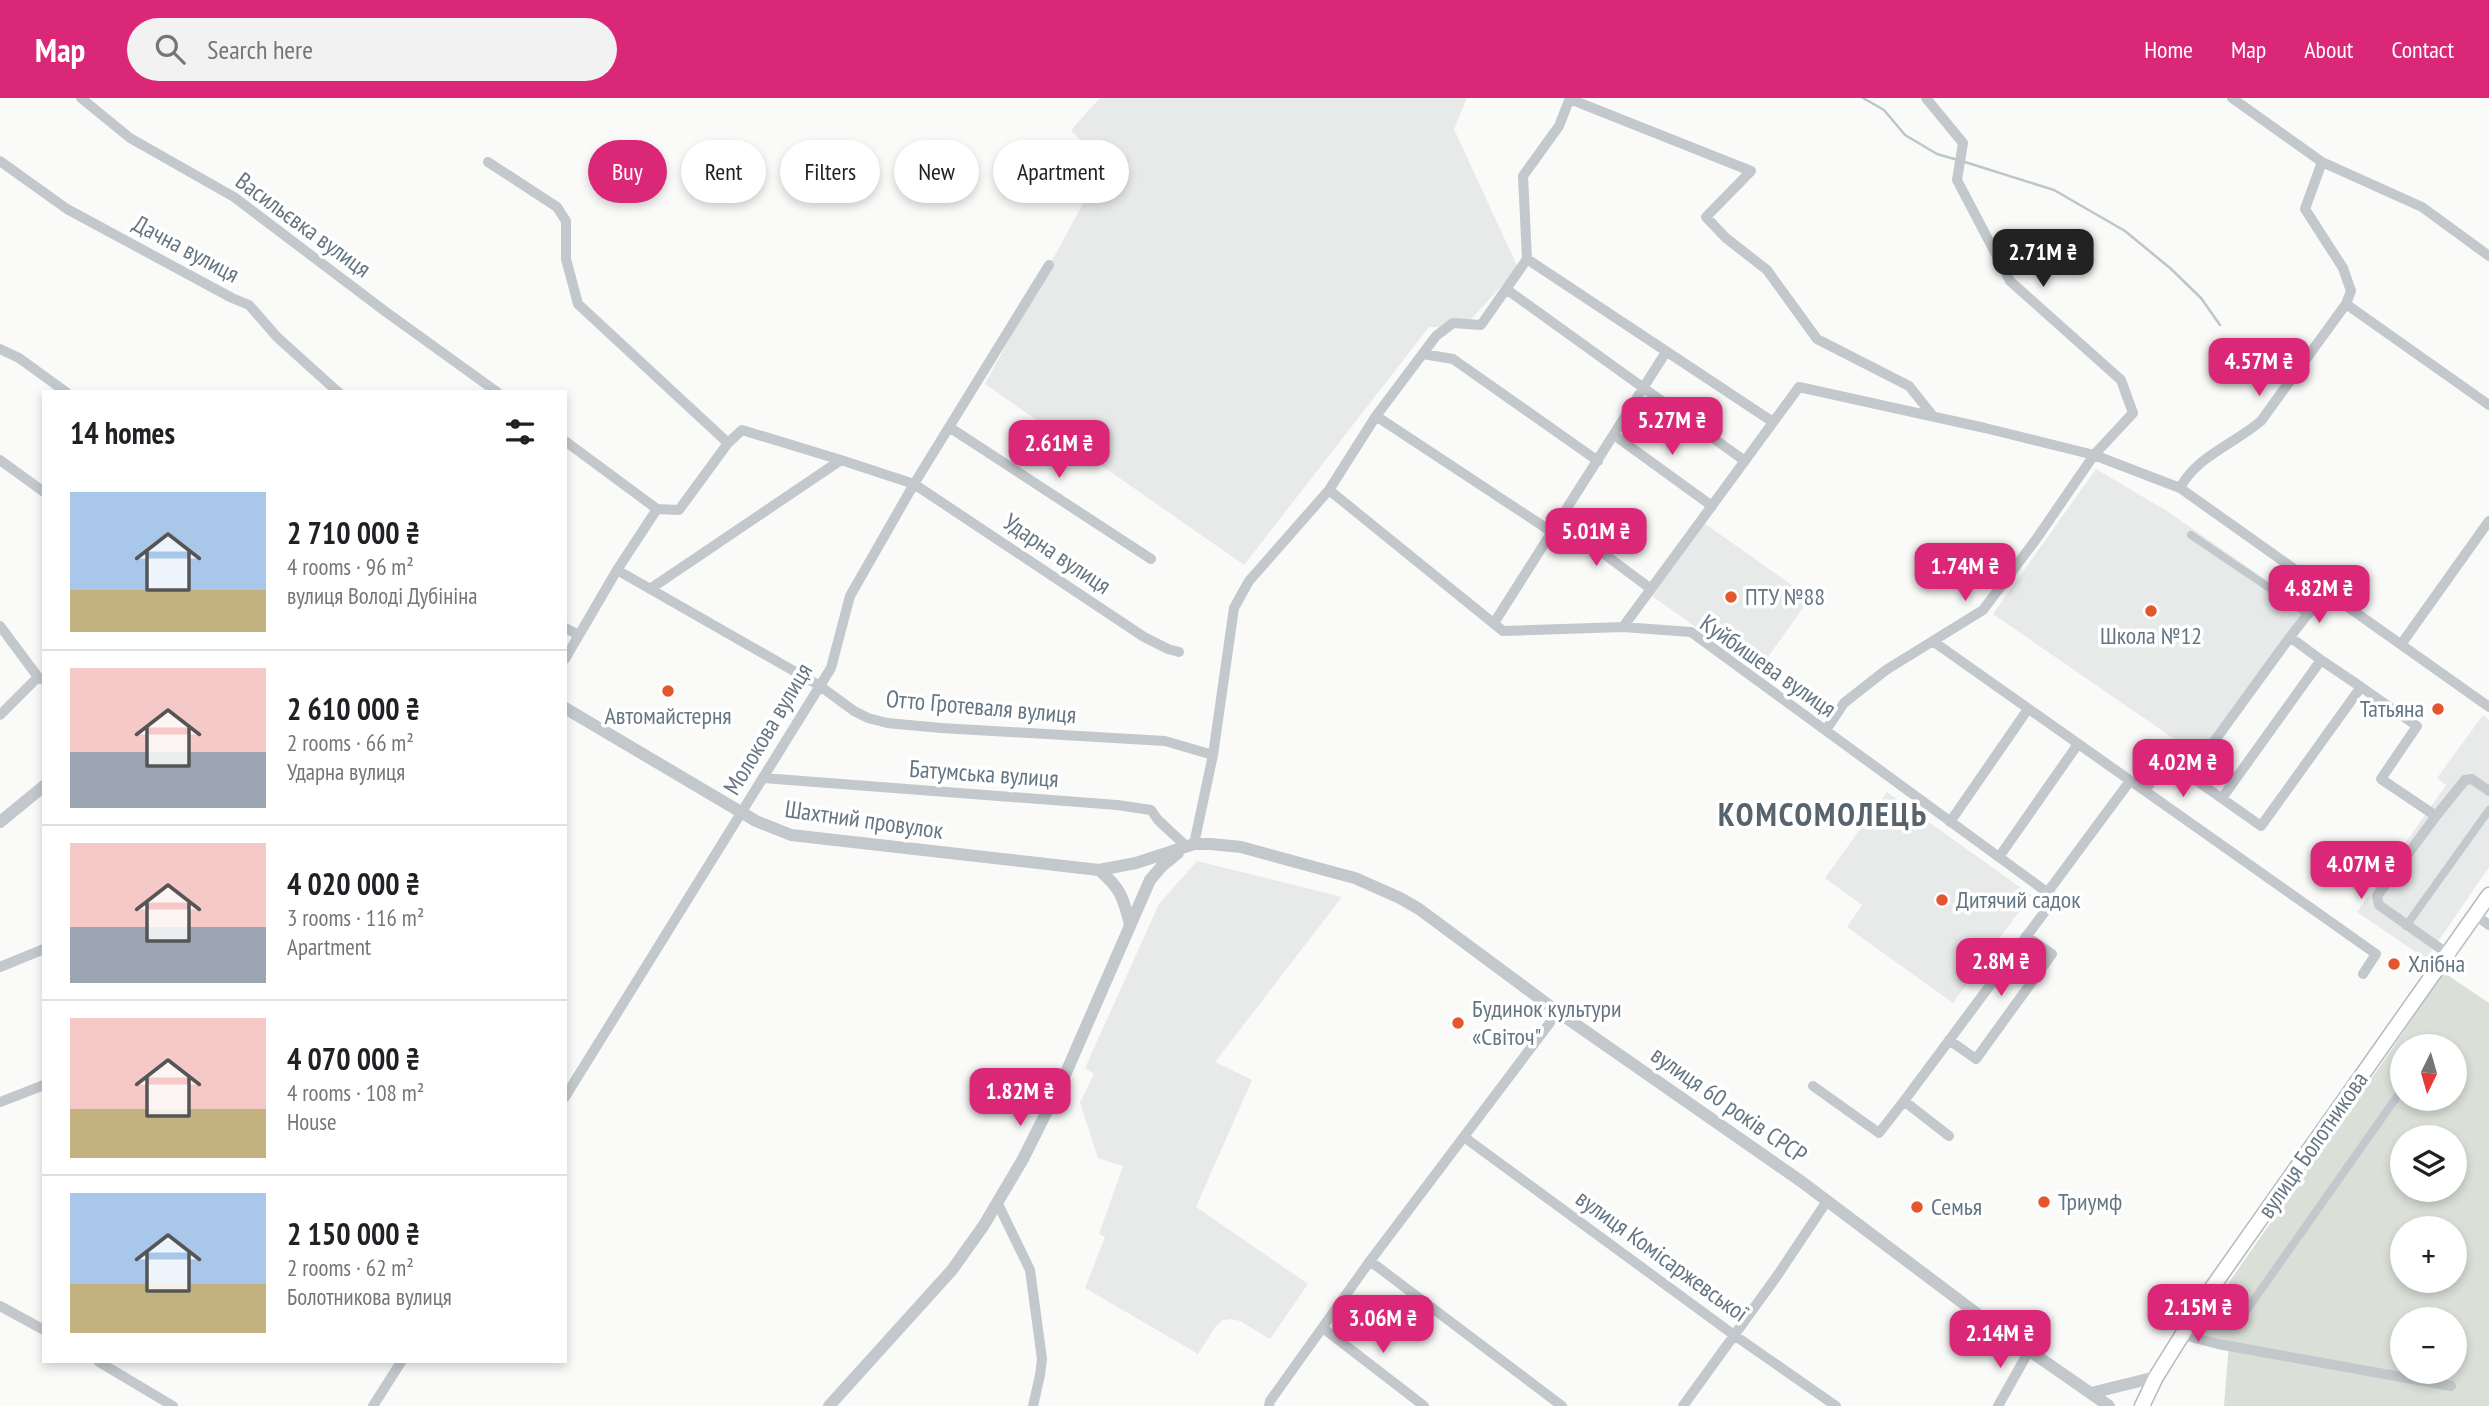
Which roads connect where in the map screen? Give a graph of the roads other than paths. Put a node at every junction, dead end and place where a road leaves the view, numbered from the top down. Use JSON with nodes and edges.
{"nodes":[{"id":1,"x":80,"y":98,"type":"edge"},
{"id":2,"x":1570,"y":98,"type":"edge"},
{"id":3,"x":1926,"y":98,"type":"edge"},
{"id":4,"x":2232,"y":98,"type":"edge"},
{"id":5,"x":0,"y":161,"type":"edge"},
{"id":6,"x":488,"y":162,"type":"dead end"},
{"id":7,"x":2322,"y":162,"type":"junction"},
{"id":8,"x":2489,"y":256,"type":"edge"},
{"id":9,"x":1527,"y":259,"type":"junction"},
{"id":10,"x":1049,"y":265,"type":"dead end"},
{"id":11,"x":1506,"y":289,"type":"junction"},
{"id":12,"x":2346,"y":304,"type":"junction"},
{"id":13,"x":0,"y":349,"type":"edge"},
{"id":14,"x":1666,"y":352,"type":"junction"},
{"id":15,"x":1423,"y":354,"type":"junction"},
{"id":16,"x":1643,"y":388,"type":"junction"},
{"id":17,"x":63,"y":390,"type":"edge"},
{"id":18,"x":336,"y":390,"type":"edge"},
{"id":19,"x":490,"y":390,"type":"edge"},
{"id":20,"x":2489,"y":405,"type":"edge"},
{"id":21,"x":1376,"y":416,"type":"junction"},
{"id":22,"x":1933,"y":416,"type":"junction"},
{"id":23,"x":1773,"y":422,"type":"junction"},
{"id":24,"x":949,"y":427,"type":"junction"},
{"id":25,"x":1614,"y":435,"type":"junction"},
{"id":26,"x":567,"y":442,"type":"edge"},
{"id":27,"x":727,"y":443,"type":"junction"},
{"id":28,"x":2094,"y":455,"type":"junction"},
{"id":29,"x":0,"y":460,"type":"edge"},
{"id":30,"x":841,"y":460,"type":"junction"},
{"id":31,"x":1598,"y":461,"type":"junction"},
{"id":32,"x":1745,"y":461,"type":"junction"},
{"id":33,"x":914,"y":485,"type":"junction"},
{"id":34,"x":2180,"y":488,"type":"junction"},
{"id":35,"x":1329,"y":490,"type":"junction"},
{"id":36,"x":42,"y":491,"type":"edge"},
{"id":37,"x":1712,"y":506,"type":"junction"},
{"id":38,"x":657,"y":509,"type":"junction"},
{"id":39,"x":1560,"y":521,"type":"junction"},
{"id":40,"x":2489,"y":522,"type":"edge"},
{"id":41,"x":1552,"y":532,"type":"junction"},
{"id":42,"x":2191,"y":535,"type":"dead end"},
{"id":43,"x":1151,"y":559,"type":"dead end"},
{"id":44,"x":617,"y":570,"type":"junction"},
{"id":45,"x":650,"y":589,"type":"junction"},
{"id":46,"x":1651,"y":589,"type":"junction"},
{"id":47,"x":2331,"y":596,"type":"junction"},
{"id":48,"x":2308,"y":614,"type":"junction"},
{"id":49,"x":1494,"y":623,"type":"junction"},
{"id":50,"x":0,"y":626,"type":"edge"},
{"id":51,"x":1623,"y":627,"type":"junction"},
{"id":52,"x":567,"y":629,"type":"edge"},
{"id":53,"x":579,"y":635,"type":"junction"},
{"id":54,"x":2290,"y":637,"type":"junction"},
{"id":55,"x":1934,"y":642,"type":"junction"},
{"id":56,"x":2402,"y":643,"type":"junction"},
{"id":57,"x":1179,"y":652,"type":"dead end"},
{"id":58,"x":567,"y":656,"type":"edge"},
{"id":59,"x":2321,"y":660,"type":"junction"},
{"id":60,"x":41,"y":679,"type":"edge"},
{"id":61,"x":820,"y":686,"type":"junction"},
{"id":62,"x":2361,"y":687,"type":"junction"},
{"id":63,"x":2489,"y":707,"type":"edge"},
{"id":64,"x":567,"y":709,"type":"edge"},
{"id":65,"x":2028,"y":709,"type":"junction"},
{"id":66,"x":0,"y":715,"type":"edge"},
{"id":67,"x":1826,"y":730,"type":"junction"},
{"id":68,"x":2078,"y":744,"type":"junction"},
{"id":69,"x":1213,"y":755,"type":"junction"},
{"id":70,"x":2189,"y":776,"type":"junction"},
{"id":71,"x":763,"y":778,"type":"junction"},
{"id":72,"x":2130,"y":781,"type":"junction"},
{"id":73,"x":42,"y":788,"type":"edge"},
{"id":74,"x":2145,"y":791,"type":"junction"},
{"id":75,"x":2489,"y":791,"type":"edge"},
{"id":76,"x":2222,"y":799,"type":"junction"},
{"id":77,"x":2489,"y":810,"type":"edge"},
{"id":78,"x":742,"y":813,"type":"junction"},
{"id":79,"x":2436,"y":816,"type":"junction"},
{"id":80,"x":0,"y":822,"type":"edge"},
{"id":81,"x":1950,"y":822,"type":"junction"},
{"id":82,"x":1190,"y":845,"type":"junction"},
{"id":83,"x":1999,"y":857,"type":"junction"},
{"id":84,"x":1099,"y":870,"type":"junction"},
{"id":85,"x":2051,"y":895,"type":"junction"},
{"id":86,"x":2489,"y":895,"type":"edge"},
{"id":87,"x":2475,"y":915,"type":"junction"},
{"id":88,"x":2489,"y":925,"type":"edge"},
{"id":89,"x":1130,"y":926,"type":"junction"},
{"id":90,"x":2406,"y":926,"type":"junction"},
{"id":91,"x":2026,"y":936,"type":"junction"},
{"id":92,"x":42,"y":950,"type":"edge"},
{"id":93,"x":2448,"y":954,"type":"junction"},
{"id":94,"x":0,"y":967,"type":"edge"},
{"id":95,"x":2363,"y":974,"type":"dead end"},
{"id":96,"x":1558,"y":1012,"type":"junction"},
{"id":97,"x":1949,"y":1040,"type":"junction"},
{"id":98,"x":42,"y":1086,"type":"edge"},
{"id":99,"x":1813,"y":1086,"type":"dead end"},
{"id":100,"x":567,"y":1094,"type":"edge"},
{"id":101,"x":2,"y":1098,"type":"edge"},
{"id":102,"x":1904,"y":1101,"type":"junction"},
{"id":103,"x":2390,"y":1106,"type":"edge"},
{"id":104,"x":1949,"y":1136,"type":"dead end"},
{"id":105,"x":1464,"y":1137,"type":"junction"},
{"id":106,"x":1827,"y":1201,"type":"junction"},
{"id":107,"x":997,"y":1202,"type":"junction"},
{"id":108,"x":1370,"y":1261,"type":"junction"},
{"id":109,"x":0,"y":1306,"type":"edge"},
{"id":110,"x":2246,"y":1311,"type":"dead end"},
{"id":111,"x":1323,"y":1328,"type":"junction"},
{"id":112,"x":42,"y":1329,"type":"edge"},
{"id":113,"x":1734,"y":1335,"type":"junction"},
{"id":114,"x":2183,"y":1335,"type":"junction"},
{"id":115,"x":2029,"y":1351,"type":"junction"},
{"id":116,"x":400,"y":1363,"type":"edge"},
{"id":117,"x":119,"y":1366,"type":"edge"},
{"id":118,"x":2157,"y":1377,"type":"junction"},
{"id":119,"x":2451,"y":1387,"type":"dead end"},
{"id":120,"x":2091,"y":1394,"type":"junction"},
{"id":121,"x":1688,"y":1404,"type":"edge"},
{"id":122,"x":173,"y":1406,"type":"edge"},
{"id":123,"x":373,"y":1406,"type":"edge"},
{"id":124,"x":829,"y":1406,"type":"edge"},
{"id":125,"x":1032,"y":1406,"type":"edge"},
{"id":126,"x":1269,"y":1406,"type":"edge"},
{"id":127,"x":1424,"y":1406,"type":"edge"},
{"id":128,"x":1562,"y":1406,"type":"edge"},
{"id":129,"x":1836,"y":1406,"type":"edge"},
{"id":130,"x":1998,"y":1406,"type":"edge"},
{"id":131,"x":2109,"y":1406,"type":"edge"},
{"id":132,"x":2141,"y":1406,"type":"edge"}],
"edges":[{"from":1,"to":19,"type":"street","name":"Васильєвка вулиця"},
{"from":2,"to":9,"type":"street"},
{"from":2,"to":22,"type":"street"},
{"from":3,"to":28,"type":"street"},
{"from":4,"to":7,"type":"street"},
{"from":5,"to":18,"type":"street","name":"Дачна вулиця"},
{"from":6,"to":27,"type":"street"},
{"from":7,"to":8,"type":"street"},
{"from":7,"to":12,"type":"street"},
{"from":9,"to":11,"type":"street"},
{"from":9,"to":14,"type":"street"},
{"from":10,"to":24,"type":"street","name":"Молокова вулиця"},
{"from":11,"to":15,"type":"street"},
{"from":11,"to":16,"type":"street"},
{"from":12,"to":20,"type":"street"},
{"from":12,"to":34,"type":"street"},
{"from":13,"to":17,"type":"street"},
{"from":14,"to":16,"type":"street"},
{"from":14,"to":23,"type":"street"},
{"from":15,"to":21,"type":"street"},
{"from":15,"to":31,"type":"street"},
{"from":16,"to":25,"type":"street"},
{"from":16,"to":32,"type":"street"},
{"from":21,"to":35,"type":"street"},
{"from":21,"to":41,"type":"street"},
{"from":22,"to":23,"type":"street"},
{"from":22,"to":28,"type":"street"},
{"from":23,"to":32,"type":"street"},
{"from":24,"to":33,"type":"street","name":"Молокова вулиця"},
{"from":24,"to":43,"type":"street","name":"Ударна вулиця"},
{"from":25,"to":31,"type":"street"},
{"from":25,"to":37,"type":"street"},
{"from":26,"to":38,"type":"street"},
{"from":27,"to":30,"type":"street","name":"Ударна вулиця"},
{"from":27,"to":38,"type":"street"},
{"from":28,"to":34,"type":"street"},
{"from":28,"to":55,"type":"street"},
{"from":29,"to":36,"type":"street"},
{"from":30,"to":33,"type":"street","name":"Ударна вулиця"},
{"from":30,"to":45,"type":"street"},
{"from":31,"to":39,"type":"street"},
{"from":32,"to":37,"type":"street"},
{"from":33,"to":57,"type":"street","name":"Ударна вулиця"},
{"from":33,"to":61,"type":"street","name":"Молокова вулиця"},
{"from":34,"to":47,"type":"street"},
{"from":35,"to":49,"type":"street","name":"Куйбишева вулиця"},
{"from":35,"to":69,"type":"street"},
{"from":37,"to":46,"type":"street"},
{"from":38,"to":44,"type":"street"},
{"from":39,"to":41,"type":"street"},
{"from":39,"to":46,"type":"street"},
{"from":40,"to":56,"type":"street"},
{"from":41,"to":49,"type":"street"},
{"from":42,"to":48,"type":"street"},
{"from":44,"to":45,"type":"street","name":"Отто Гротеваля вулиця"},
{"from":44,"to":53,"type":"street"},
{"from":45,"to":61,"type":"street","name":"Отто Гротеваля вулиця"},
{"from":46,"to":51,"type":"street"},
{"from":47,"to":48,"type":"street"},
{"from":47,"to":56,"type":"street"},
{"from":48,"to":54,"type":"street"},
{"from":49,"to":51,"type":"street","name":"Куйбишева вулиця"},
{"from":50,"to":60,"type":"street"},
{"from":51,"to":67,"type":"street","name":"Куйбишева вулиця"},
{"from":52,"to":53,"type":"street"},
{"from":53,"to":58,"type":"street"},
{"from":54,"to":59,"type":"street"},
{"from":54,"to":70,"type":"street"},
{"from":55,"to":65,"type":"street"},
{"from":55,"to":67,"type":"street"},
{"from":56,"to":63,"type":"street"},
{"from":59,"to":62,"type":"street"},
{"from":59,"to":76,"type":"street"},
{"from":60,"to":66,"type":"street"},
{"from":61,"to":69,"type":"street","name":"Отто Гротеваля вулиця"},
{"from":61,"to":71,"type":"street","name":"Молокова вулиця"},
{"from":62,"to":76,"type":"street"},
{"from":62,"to":79,"type":"street"},
{"from":64,"to":78,"type":"street","name":"Шахтний провулок"},
{"from":65,"to":68,"type":"street"},
{"from":65,"to":81,"type":"street"},
{"from":67,"to":81,"type":"street","name":"Куйбишева вулиця"},
{"from":68,"to":72,"type":"street"},
{"from":68,"to":83,"type":"street"},
{"from":69,"to":82,"type":"street"},
{"from":70,"to":74,"type":"street"},
{"from":70,"to":76,"type":"street"},
{"from":71,"to":78,"type":"street","name":"Молокова вулиця"},
{"from":71,"to":82,"type":"street","name":"Батумська вулиця"},
{"from":72,"to":74,"type":"street"},
{"from":72,"to":85,"type":"street"},
{"from":73,"to":80,"type":"street"},
{"from":74,"to":95,"type":"street"},
{"from":75,"to":79,"type":"street"},
{"from":77,"to":90,"type":"street"},
{"from":78,"to":84,"type":"street","name":"Шахтний провулок"},
{"from":78,"to":100,"type":"street","name":"Молокова вулиця"},
{"from":79,"to":90,"type":"street"},
{"from":81,"to":83,"type":"street","name":"Куйбишева вулиця"},
{"from":82,"to":84,"type":"street","name":"Шахтний провулок"},
{"from":82,"to":89,"type":"street"},
{"from":82,"to":96,"type":"street","name":"вулиця 60 років СРСР"},
{"from":83,"to":85,"type":"street","name":"Куйбишева вулиця"},
{"from":84,"to":89,"type":"street"},
{"from":85,"to":91,"type":"street"},
{"from":86,"to":87,"type":"main road","name":"вулиця Болотникова"},
{"from":87,"to":88,"type":"street"},
{"from":87,"to":93,"type":"main road","name":"вулиця Болотникова"},
{"from":89,"to":107,"type":"street"},
{"from":90,"to":93,"type":"street"},
{"from":91,"to":97,"type":"street"},
{"from":91,"to":97,"type":"street"},
{"from":92,"to":94,"type":"street"},
{"from":93,"to":114,"type":"main road","name":"вулиця Болотникова"},
{"from":96,"to":105,"type":"street"},
{"from":96,"to":106,"type":"street","name":"вулиця 60 років СРСР"},
{"from":97,"to":102,"type":"street"},
{"from":98,"to":101,"type":"street"},
{"from":99,"to":102,"type":"street"},
{"from":102,"to":104,"type":"street"},
{"from":103,"to":110,"type":"street"},
{"from":105,"to":108,"type":"street"},
{"from":105,"to":113,"type":"street","name":"вулиця Комісаржевської"},
{"from":106,"to":113,"type":"street"},
{"from":106,"to":115,"type":"street","name":"вулиця 60 років СРСР"},
{"from":107,"to":124,"type":"street"},
{"from":107,"to":125,"type":"street"},
{"from":108,"to":111,"type":"street"},
{"from":108,"to":128,"type":"street"},
{"from":109,"to":112,"type":"street"},
{"from":111,"to":126,"type":"street"},
{"from":111,"to":127,"type":"street"},
{"from":113,"to":121,"type":"street"},
{"from":113,"to":129,"type":"street","name":"вулиця Комісаржевської"},
{"from":114,"to":118,"type":"main road","name":"вулиця Болотникова"},
{"from":114,"to":119,"type":"street"},
{"from":115,"to":120,"type":"street","name":"вулиця 60 років СРСР"},
{"from":115,"to":130,"type":"street"},
{"from":116,"to":123,"type":"street"},
{"from":117,"to":122,"type":"street"},
{"from":118,"to":120,"type":"street"},
{"from":118,"to":132,"type":"main road","name":"вулиця Болотникова"},
{"from":120,"to":131,"type":"street","name":"вулиця 60 років СРСР"}]}
